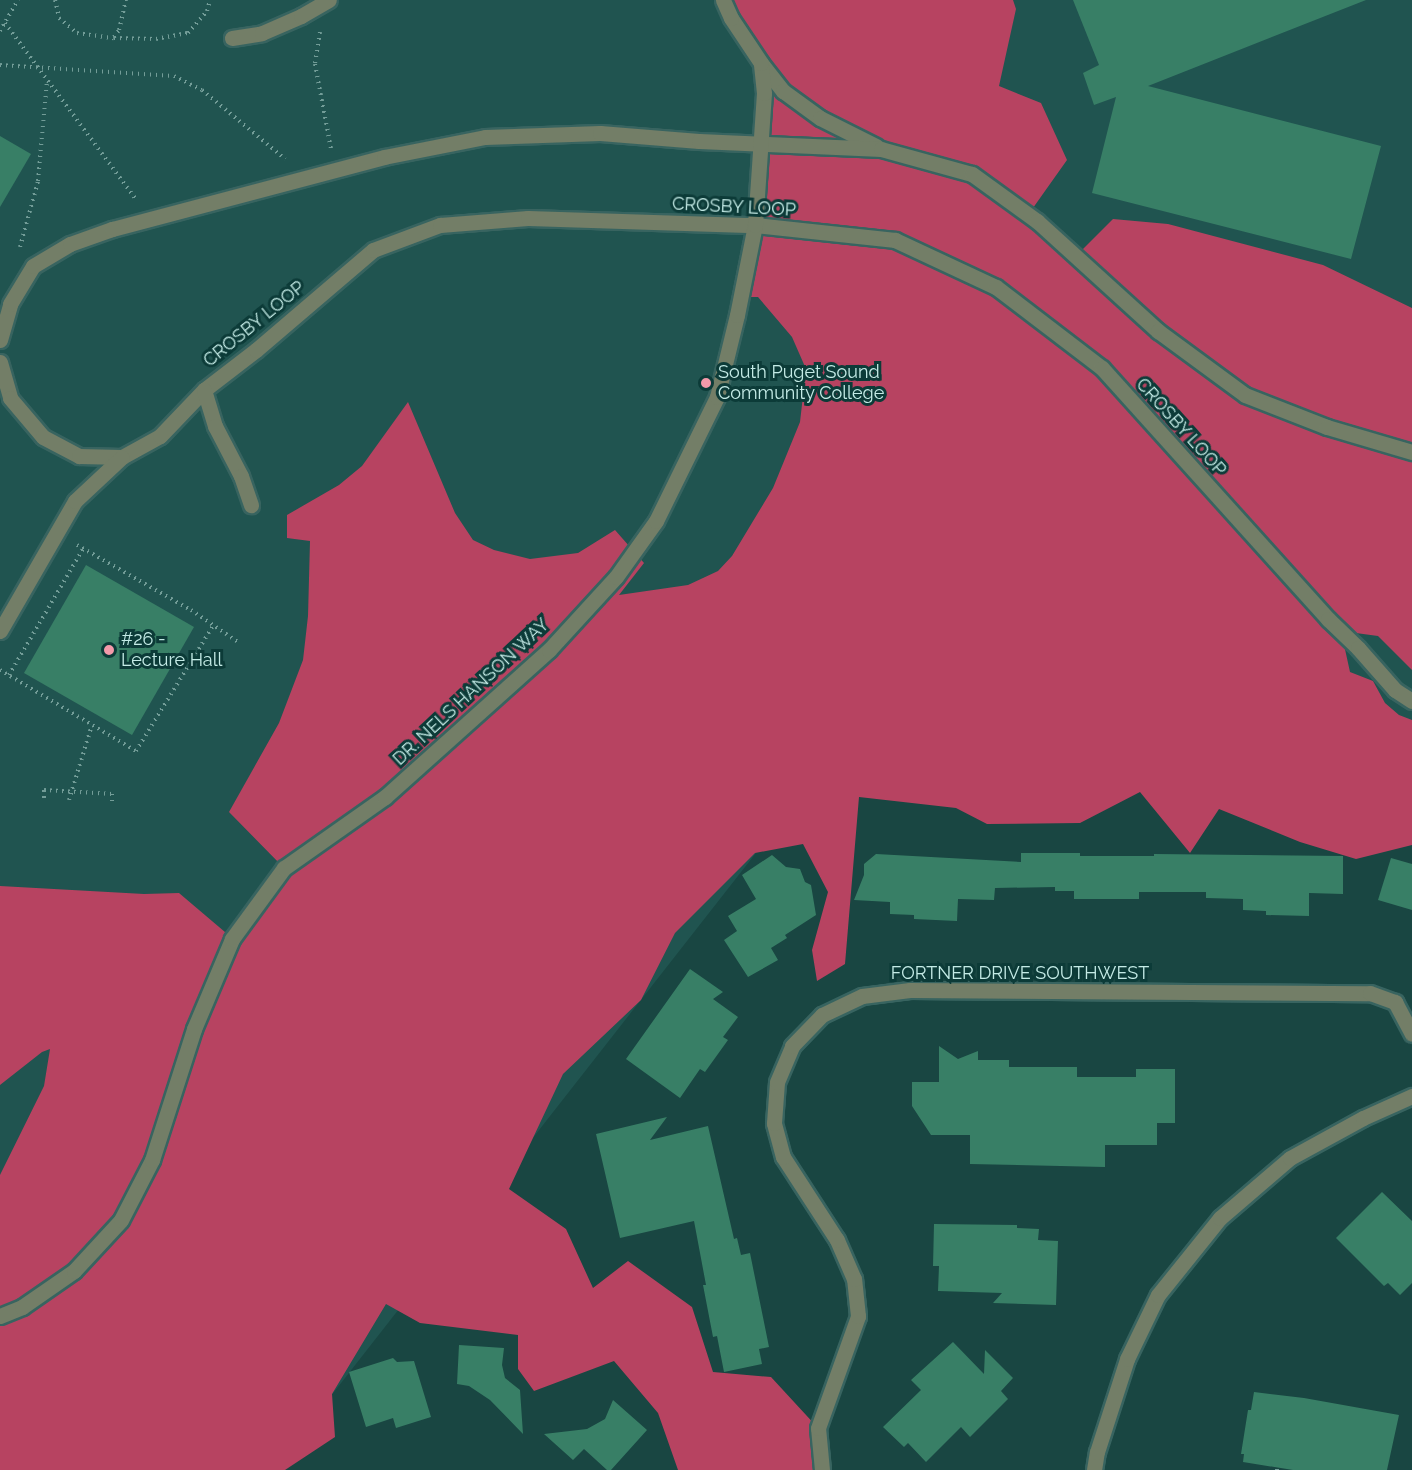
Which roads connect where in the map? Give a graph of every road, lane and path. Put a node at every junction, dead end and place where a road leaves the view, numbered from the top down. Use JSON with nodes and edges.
{"nodes":[{"id":1,"x":18,"y":0,"type":"edge"},
{"id":2,"x":55,"y":0,"type":"edge"},
{"id":3,"x":126,"y":0,"type":"edge"},
{"id":4,"x":210,"y":0,"type":"edge"},
{"id":5,"x":329,"y":0,"type":"edge"},
{"id":6,"x":723,"y":0,"type":"edge"},
{"id":7,"x":5,"y":23,"type":"junction"},
{"id":8,"x":321,"y":25,"type":"dead end"},
{"id":9,"x":0,"y":31,"type":"edge"},
{"id":10,"x":114,"y":38,"type":"junction"},
{"id":11,"x":232,"y":38,"type":"dead end"},
{"id":12,"x":761,"y":63,"type":"junction"},
{"id":13,"x":0,"y":64,"type":"edge"},
{"id":14,"x":37,"y":67,"type":"junction"},
{"id":15,"x":47,"y":80,"type":"junction"},
{"id":16,"x":759,"y":142,"type":"junction"},
{"id":17,"x":881,"y":149,"type":"junction"},
{"id":18,"x":332,"y":153,"type":"dead end"},
{"id":19,"x":288,"y":162,"type":"dead end"},
{"id":20,"x":137,"y":201,"type":"dead end"},
{"id":21,"x":755,"y":225,"type":"junction"},
{"id":22,"x":20,"y":248,"type":"dead end"},
{"id":23,"x":0,"y":340,"type":"edge"},
{"id":24,"x":0,"y":362,"type":"edge"},
{"id":25,"x":204,"y":390,"type":"junction"},
{"id":26,"x":1412,"y":452,"type":"edge"},
{"id":27,"x":122,"y":457,"type":"junction"},
{"id":28,"x":251,"y":505,"type":"dead end"},
{"id":29,"x":213,"y":626,"type":"junction"},
{"id":30,"x":0,"y":630,"type":"edge"},
{"id":31,"x":238,"y":642,"type":"dead end"},
{"id":32,"x":0,"y":670,"type":"edge"},
{"id":33,"x":9,"y":675,"type":"junction"},
{"id":34,"x":1412,"y":701,"type":"edge"},
{"id":35,"x":92,"y":725,"type":"junction"},
{"id":36,"x":69,"y":792,"type":"junction"},
{"id":37,"x":90,"y":793,"type":"junction"},
{"id":38,"x":45,"y":798,"type":"dead end"},
{"id":39,"x":69,"y":800,"type":"dead end"},
{"id":40,"x":91,"y":801,"type":"dead end"},
{"id":41,"x":112,"y":803,"type":"dead end"},
{"id":42,"x":1412,"y":1034,"type":"edge"},
{"id":43,"x":1412,"y":1096,"type":"edge"},
{"id":44,"x":0,"y":1316,"type":"edge"},
{"id":45,"x":822,"y":1470,"type":"edge"},
{"id":46,"x":1094,"y":1470,"type":"edge"}],
"edges":[{"from":1,"to":7,"type":"path"},
{"from":2,"to":10,"type":"path"},
{"from":3,"to":10,"type":"path"},
{"from":4,"to":10,"type":"path"},
{"from":5,"to":11,"type":"street"},
{"from":6,"to":12,"type":"street","name":"DR. NELS HANSON WAY"},
{"from":7,"to":9,"type":"path"},
{"from":7,"to":14,"type":"path"},
{"from":8,"to":18,"type":"path"},
{"from":12,"to":16,"type":"street","name":"DR. NELS HANSON WAY"},
{"from":12,"to":17,"type":"street"},
{"from":13,"to":14,"type":"path"},
{"from":14,"to":15,"type":"path"},
{"from":14,"to":19,"type":"path"},
{"from":15,"to":20,"type":"path"},
{"from":15,"to":22,"type":"path"},
{"from":16,"to":17,"type":"street"},
{"from":16,"to":21,"type":"street","name":"DR. NELS HANSON WAY"},
{"from":16,"to":23,"type":"street"},
{"from":17,"to":26,"type":"street"},
{"from":21,"to":25,"type":"street","name":"CROSBY LOOP"},
{"from":21,"to":34,"type":"street","name":"CROSBY LOOP"},
{"from":21,"to":44,"type":"street","name":"DR. NELS HANSON WAY"},
{"from":24,"to":27,"type":"street"},
{"from":25,"to":27,"type":"street","name":"CROSBY LOOP"},
{"from":25,"to":28,"type":"street"},
{"from":27,"to":30,"type":"street","name":"CROSBY LOOP"},
{"from":29,"to":31,"type":"path"},
{"from":29,"to":33,"type":"path"},
{"from":29,"to":35,"type":"path"},
{"from":32,"to":33,"type":"path"},
{"from":33,"to":35,"type":"path"},
{"from":35,"to":36,"type":"path"},
{"from":36,"to":37,"type":"path"},
{"from":36,"to":38,"type":"path"},
{"from":36,"to":39,"type":"path"},
{"from":37,"to":40,"type":"path"},
{"from":37,"to":41,"type":"path"},
{"from":42,"to":45,"type":"street","name":"FORTNER DRIVE SOUTHWEST"},
{"from":43,"to":46,"type":"street"}]}
